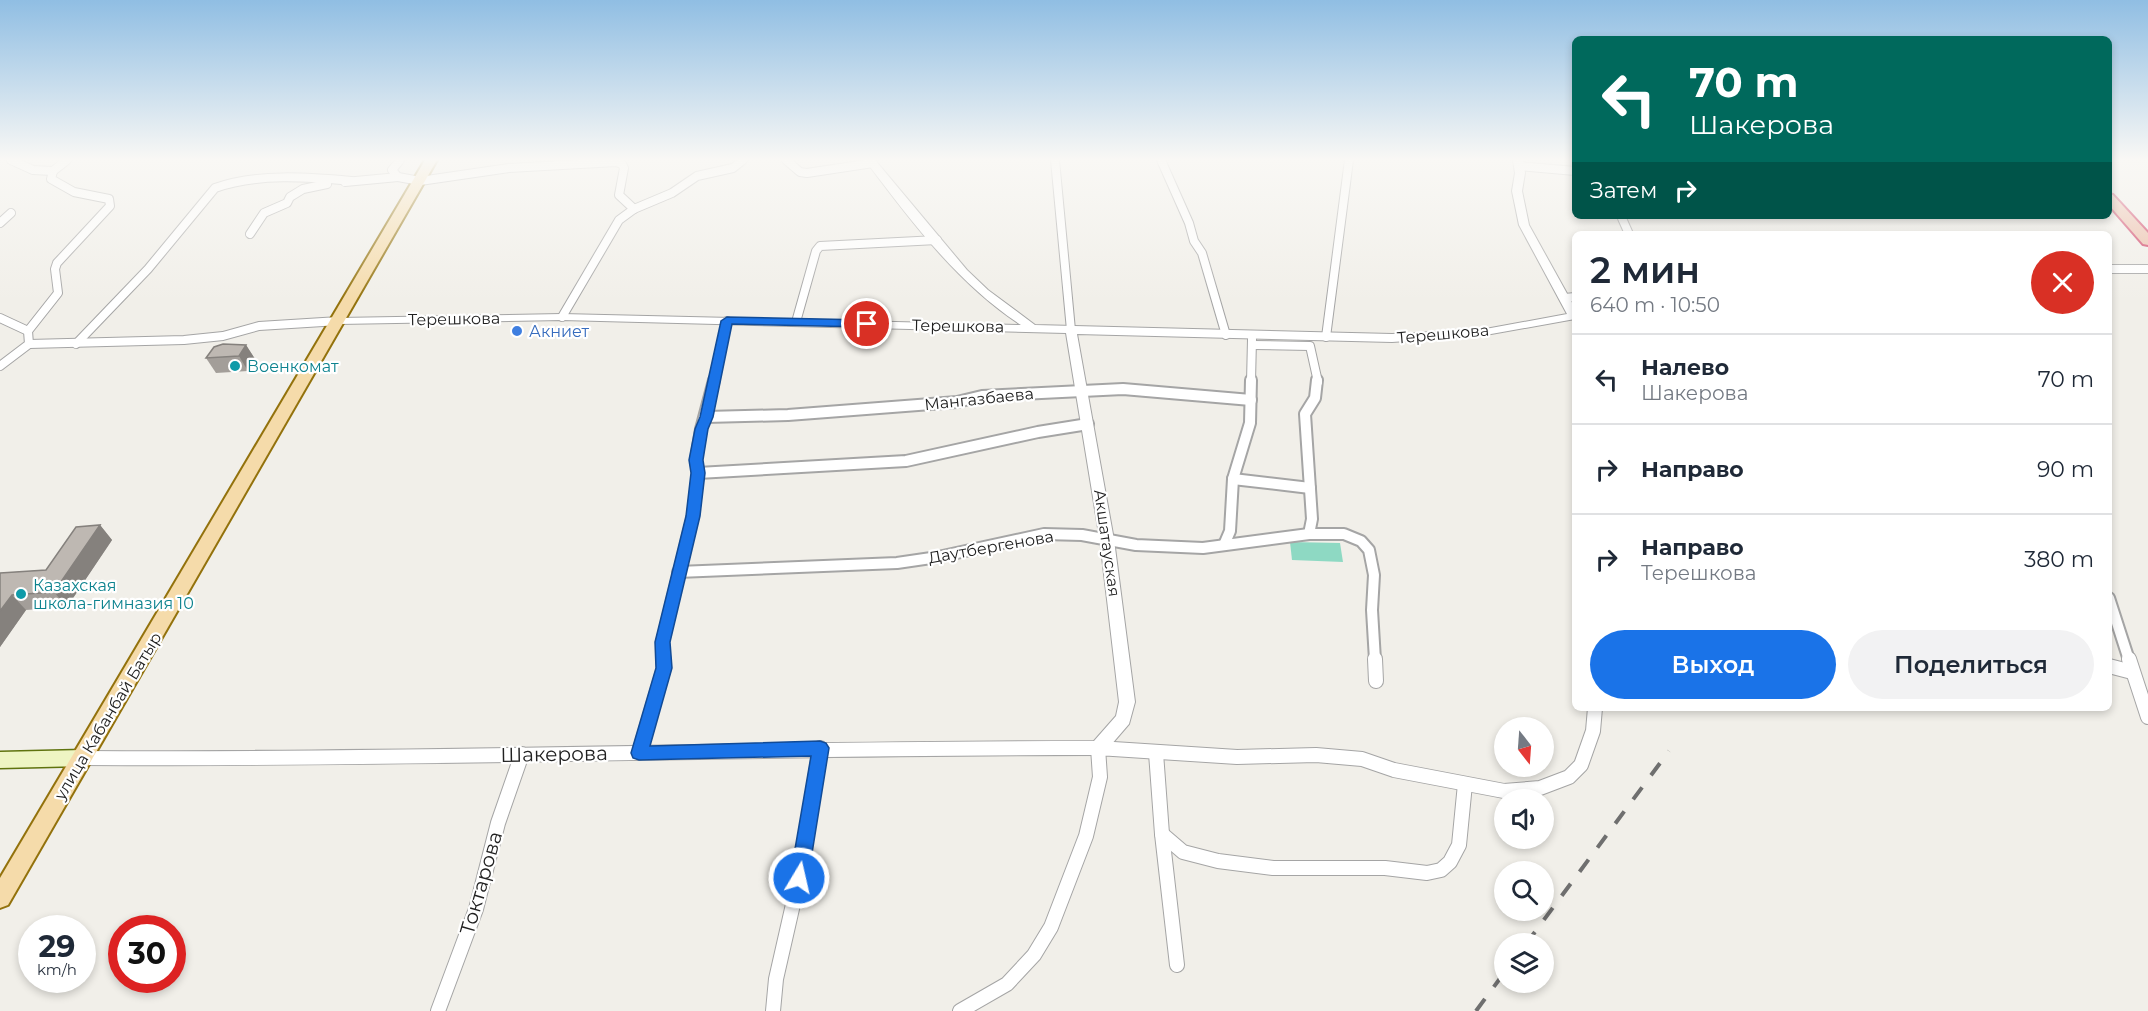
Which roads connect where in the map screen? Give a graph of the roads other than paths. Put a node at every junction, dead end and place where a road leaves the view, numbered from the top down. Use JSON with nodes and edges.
{"nodes":[{"id":1,"x":109,"y":207,"type":"edge"},
{"id":2,"x":199,"y":207,"type":"edge"},
{"id":3,"x":277,"y":207,"type":"edge"},
{"id":4,"x":404,"y":207,"type":"edge"},
{"id":5,"x":632,"y":207,"type":"edge"},
{"id":6,"x":638,"y":207,"type":"edge"},
{"id":7,"x":910,"y":207,"type":"edge"},
{"id":8,"x":1059,"y":207,"type":"edge"},
{"id":9,"x":1182,"y":207,"type":"edge"},
{"id":10,"x":1343,"y":207,"type":"edge"},
{"id":11,"x":1520,"y":207,"type":"edge"},
{"id":12,"x":2117,"y":207,"type":"edge"},
{"id":13,"x":634,"y":209,"type":"junction"},
{"id":14,"x":11,"y":213,"type":"dead end"},
{"id":15,"x":0,"y":223,"type":"edge"},
{"id":16,"x":250,"y":234,"type":"dead end"},
{"id":17,"x":937,"y":240,"type":"junction"},
{"id":18,"x":2148,"y":241,"type":"edge"},
{"id":19,"x":2148,"y":269,"type":"edge"},
{"id":20,"x":2112,"y":270,"type":"edge"},
{"id":21,"x":1570,"y":298,"type":"edge"},
{"id":22,"x":562,"y":317,"type":"junction"},
{"id":23,"x":1572,"y":317,"type":"edge"},
{"id":24,"x":0,"y":318,"type":"edge"},
{"id":25,"x":339,"y":321,"type":"junction"},
{"id":26,"x":727,"y":321,"type":"junction"},
{"id":27,"x":796,"y":322,"type":"junction"},
{"id":28,"x":1032,"y":328,"type":"junction"},
{"id":29,"x":1071,"y":330,"type":"junction"},
{"id":30,"x":28,"y":331,"type":"junction"},
{"id":31,"x":1226,"y":335,"type":"junction"},
{"id":32,"x":1326,"y":337,"type":"junction"},
{"id":33,"x":1252,"y":340,"type":"junction"},
{"id":34,"x":29,"y":344,"type":"junction"},
{"id":35,"x":76,"y":344,"type":"junction"},
{"id":36,"x":0,"y":366,"type":"edge"},
{"id":37,"x":1082,"y":389,"type":"junction"},
{"id":38,"x":1251,"y":400,"type":"junction"},
{"id":39,"x":706,"y":417,"type":"junction"},
{"id":40,"x":1088,"y":424,"type":"junction"},
{"id":41,"x":698,"y":473,"type":"junction"},
{"id":42,"x":1233,"y":479,"type":"junction"},
{"id":43,"x":1310,"y":488,"type":"junction"},
{"id":44,"x":1309,"y":534,"type":"junction"},
{"id":45,"x":1107,"y":540,"type":"junction"},
{"id":46,"x":1224,"y":545,"type":"junction"},
{"id":47,"x":678,"y":572,"type":"junction"},
{"id":48,"x":2112,"y":608,"type":"edge"},
{"id":49,"x":2112,"y":667,"type":"edge"},
{"id":50,"x":2132,"y":672,"type":"junction"},
{"id":51,"x":1376,"y":681,"type":"dead end"},
{"id":52,"x":1595,"y":711,"type":"edge"},
{"id":53,"x":2148,"y":717,"type":"edge"},
{"id":54,"x":820,"y":748,"type":"junction"},
{"id":55,"x":1098,"y":748,"type":"junction"},
{"id":56,"x":639,"y":753,"type":"junction"},
{"id":57,"x":1156,"y":753,"type":"junction"},
{"id":58,"x":522,"y":754,"type":"junction"},
{"id":59,"x":83,"y":758,"type":"junction"},
{"id":60,"x":0,"y":760,"type":"edge"},
{"id":61,"x":1465,"y":784,"type":"junction"},
{"id":62,"x":1162,"y":834,"type":"junction"},
{"id":63,"x":0,"y":898,"type":"edge"},
{"id":64,"x":1176,"y":965,"type":"dead end"},
{"id":65,"x":438,"y":1011,"type":"edge"},
{"id":66,"x":773,"y":1011,"type":"edge"},
{"id":67,"x":960,"y":1011,"type":"edge"}],
"edges":[{"from":1,"to":30,"type":"street"},
{"from":2,"to":35,"type":"street"},
{"from":3,"to":16,"type":"street"},
{"from":4,"to":25,"type":"main road","name":"улица Кабанбай Батыр"},
{"from":5,"to":13,"type":"street"},
{"from":6,"to":13,"type":"street"},
{"from":7,"to":17,"type":"street"},
{"from":8,"to":29,"type":"street"},
{"from":9,"to":31,"type":"street"},
{"from":10,"to":32,"type":"street"},
{"from":11,"to":21,"type":"street"},
{"from":12,"to":18,"type":"highway"},
{"from":13,"to":22,"type":"street"},
{"from":14,"to":15,"type":"street"},
{"from":17,"to":27,"type":"street"},
{"from":17,"to":28,"type":"street"},
{"from":19,"to":20,"type":"street"},
{"from":22,"to":25,"type":"street","name":"Терешкова"},
{"from":22,"to":26,"type":"street","name":"Терешкова"},
{"from":23,"to":32,"type":"street","name":"Терешкова"},
{"from":24,"to":30,"type":"street"},
{"from":25,"to":35,"type":"street"},
{"from":25,"to":59,"type":"main road","name":"улица Кабанбай Батыр"},
{"from":26,"to":27,"type":"street","name":"Терешкова"},
{"from":26,"to":39,"type":"street"},
{"from":27,"to":28,"type":"street","name":"Терешкова"},
{"from":28,"to":29,"type":"street","name":"Терешкова"},
{"from":29,"to":31,"type":"street","name":"Терешкова"},
{"from":29,"to":37,"type":"street","name":"Акшатауская"},
{"from":30,"to":34,"type":"street"},
{"from":31,"to":33,"type":"street","name":"Терешкова"},
{"from":32,"to":33,"type":"street","name":"Терешкова"},
{"from":33,"to":38,"type":"street"},
{"from":33,"to":43,"type":"street"},
{"from":34,"to":35,"type":"street"},
{"from":34,"to":36,"type":"street"},
{"from":37,"to":38,"type":"street","name":"Мангазбаева"},
{"from":37,"to":39,"type":"street","name":"Мангазбаева"},
{"from":37,"to":40,"type":"street","name":"Акшатауская"},
{"from":38,"to":42,"type":"street"},
{"from":39,"to":41,"type":"street"},
{"from":40,"to":41,"type":"street"},
{"from":40,"to":45,"type":"street","name":"Акшатауская"},
{"from":41,"to":47,"type":"street"},
{"from":42,"to":43,"type":"street"},
{"from":42,"to":46,"type":"street"},
{"from":43,"to":44,"type":"street"},
{"from":44,"to":46,"type":"street","name":"Даутбергенова"},
{"from":44,"to":51,"type":"street","name":"Даутбергенова"},
{"from":45,"to":46,"type":"street","name":"Даутбергенова"},
{"from":45,"to":47,"type":"street","name":"Даутбергенова"},
{"from":45,"to":55,"type":"street","name":"Акшатауская"},
{"from":47,"to":56,"type":"street"},
{"from":48,"to":50,"type":"street"},
{"from":49,"to":50,"type":"street"},
{"from":50,"to":53,"type":"street"},
{"from":52,"to":61,"type":"street"},
{"from":54,"to":55,"type":"street","name":"Шакерова"},
{"from":54,"to":56,"type":"street","name":"Шакерова"},
{"from":54,"to":66,"type":"street"},
{"from":55,"to":57,"type":"street"},
{"from":55,"to":67,"type":"street"},
{"from":56,"to":58,"type":"street","name":"Шакерова"},
{"from":57,"to":61,"type":"street"},
{"from":57,"to":62,"type":"street"},
{"from":58,"to":59,"type":"street","name":"Шакерова"},
{"from":58,"to":65,"type":"street","name":"Токтарова"},
{"from":59,"to":60,"type":"main road"},
{"from":59,"to":63,"type":"main road","name":"улица Кабанбай Батыр"},
{"from":61,"to":62,"type":"street"},
{"from":62,"to":64,"type":"street"}]}
